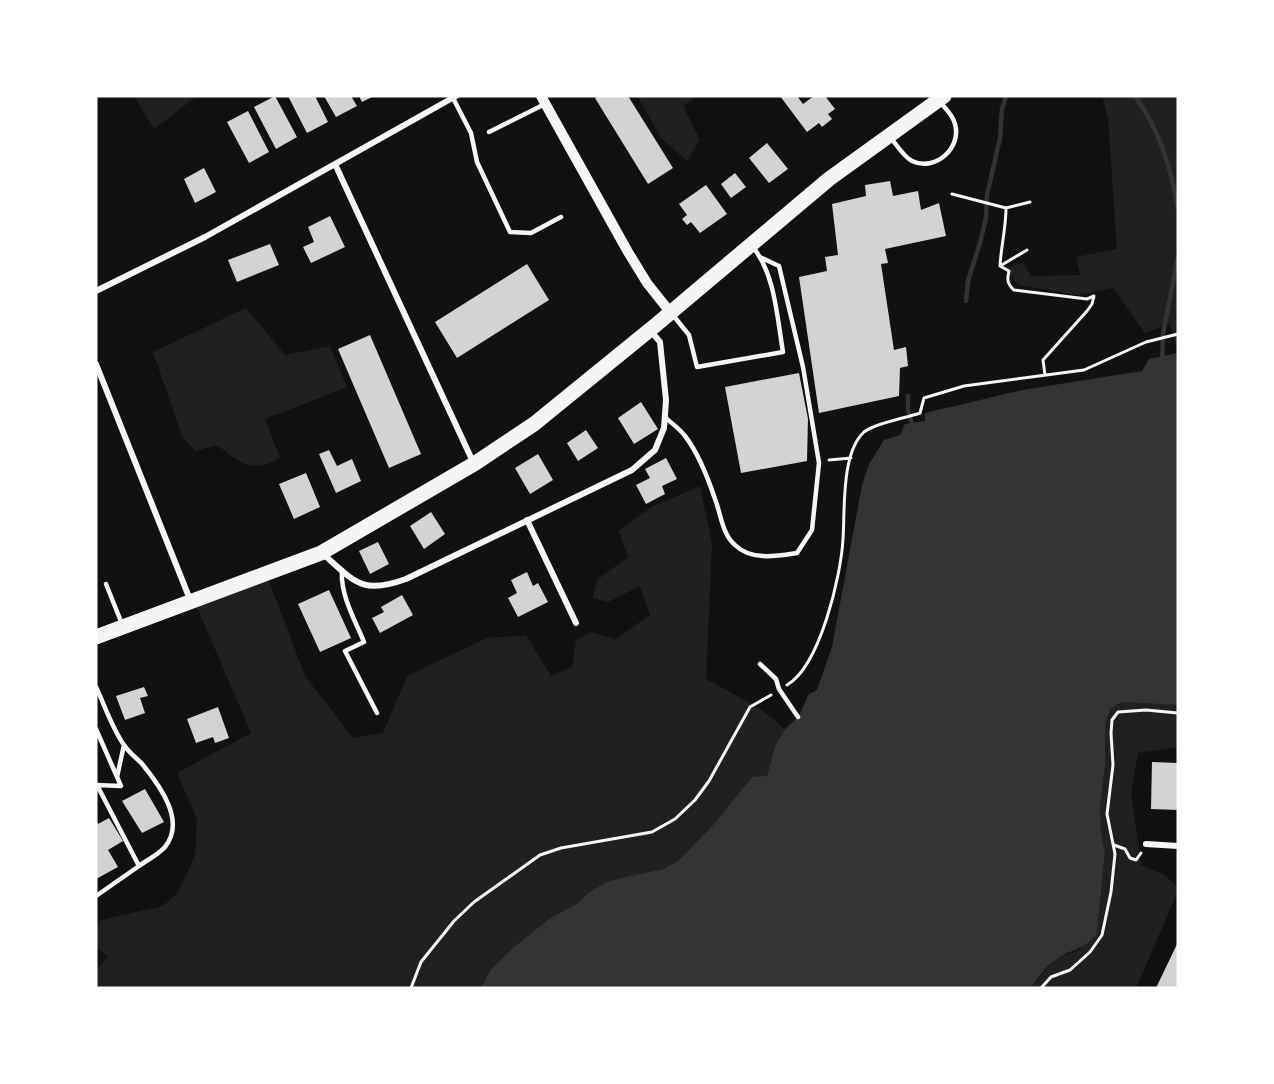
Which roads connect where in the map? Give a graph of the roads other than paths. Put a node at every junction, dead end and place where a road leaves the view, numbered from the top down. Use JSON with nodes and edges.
{"nodes":[{"id":1,"x":455,"y":97,"type":"edge"},
{"id":2,"x":941,"y":98,"type":"edge"},
{"id":3,"x":543,"y":100,"type":"edge"},
{"id":4,"x":489,"y":132,"type":"dead end"},
{"id":5,"x":888,"y":135,"type":"junction"},
{"id":6,"x":335,"y":164,"type":"junction"},
{"id":7,"x":561,"y":217,"type":"dead end"},
{"id":8,"x":750,"y":244,"type":"junction"},
{"id":9,"x":762,"y":258,"type":"junction"},
{"id":10,"x":96,"y":291,"type":"edge"},
{"id":11,"x":670,"y":312,"type":"junction"},
{"id":12,"x":649,"y":330,"type":"junction"},
{"id":13,"x":96,"y":364,"type":"edge"},
{"id":14,"x":665,"y":417,"type":"junction"},
{"id":15,"x":474,"y":464,"type":"junction"},
{"id":16,"x":526,"y":520,"type":"junction"},
{"id":17,"x":321,"y":553,"type":"junction"},
{"id":18,"x":342,"y":570,"type":"junction"},
{"id":19,"x":106,"y":584,"type":"dead end"},
{"id":20,"x":191,"y":602,"type":"junction"},
{"id":21,"x":576,"y":622,"type":"dead end"},
{"id":22,"x":123,"y":627,"type":"junction"},
{"id":23,"x":96,"y":637,"type":"edge"},
{"id":24,"x":760,"y":664,"type":"dead end"},
{"id":25,"x":96,"y":687,"type":"edge"},
{"id":26,"x":377,"y":713,"type":"dead end"},
{"id":27,"x":798,"y":717,"type":"dead end"},
{"id":28,"x":96,"y":729,"type":"edge"},
{"id":29,"x":124,"y":745,"type":"junction"},
{"id":30,"x":117,"y":777,"type":"junction"},
{"id":31,"x":97,"y":784,"type":"edge"},
{"id":32,"x":1146,"y":844,"type":"road end"},
{"id":33,"x":1178,"y":846,"type":"edge"},
{"id":34,"x":138,"y":866,"type":"junction"},
{"id":35,"x":96,"y":896,"type":"edge"}],
"edges":[{"from":1,"to":6,"type":"street"},
{"from":1,"to":7,"type":"lane"},
{"from":2,"to":5,"type":"main road"},
{"from":2,"to":5,"type":"lane"},
{"from":3,"to":4,"type":"lane"},
{"from":3,"to":11,"type":"street"},
{"from":5,"to":8,"type":"main road"},
{"from":6,"to":10,"type":"street"},
{"from":6,"to":15,"type":"street"},
{"from":8,"to":9,"type":"lane"},
{"from":8,"to":11,"type":"main road"},
{"from":9,"to":11,"type":"lane"},
{"from":9,"to":14,"type":"lane"},
{"from":11,"to":12,"type":"main road"},
{"from":12,"to":14,"type":"street"},
{"from":12,"to":15,"type":"main road"},
{"from":13,"to":20,"type":"street"},
{"from":14,"to":16,"type":"street"},
{"from":15,"to":17,"type":"main road"},
{"from":16,"to":18,"type":"street"},
{"from":16,"to":21,"type":"street"},
{"from":17,"to":18,"type":"street"},
{"from":17,"to":20,"type":"main road"},
{"from":18,"to":26,"type":"lane"},
{"from":19,"to":22,"type":"lane"},
{"from":20,"to":22,"type":"main road"},
{"from":22,"to":23,"type":"main road"},
{"from":24,"to":27,"type":"lane"},
{"from":25,"to":29,"type":"lane"},
{"from":28,"to":30,"type":"lane"},
{"from":29,"to":30,"type":"lane"},
{"from":29,"to":34,"type":"lane"},
{"from":30,"to":31,"type":"lane"},
{"from":31,"to":34,"type":"lane"},
{"from":32,"to":33,"type":"street"},
{"from":34,"to":35,"type":"lane"}]}
